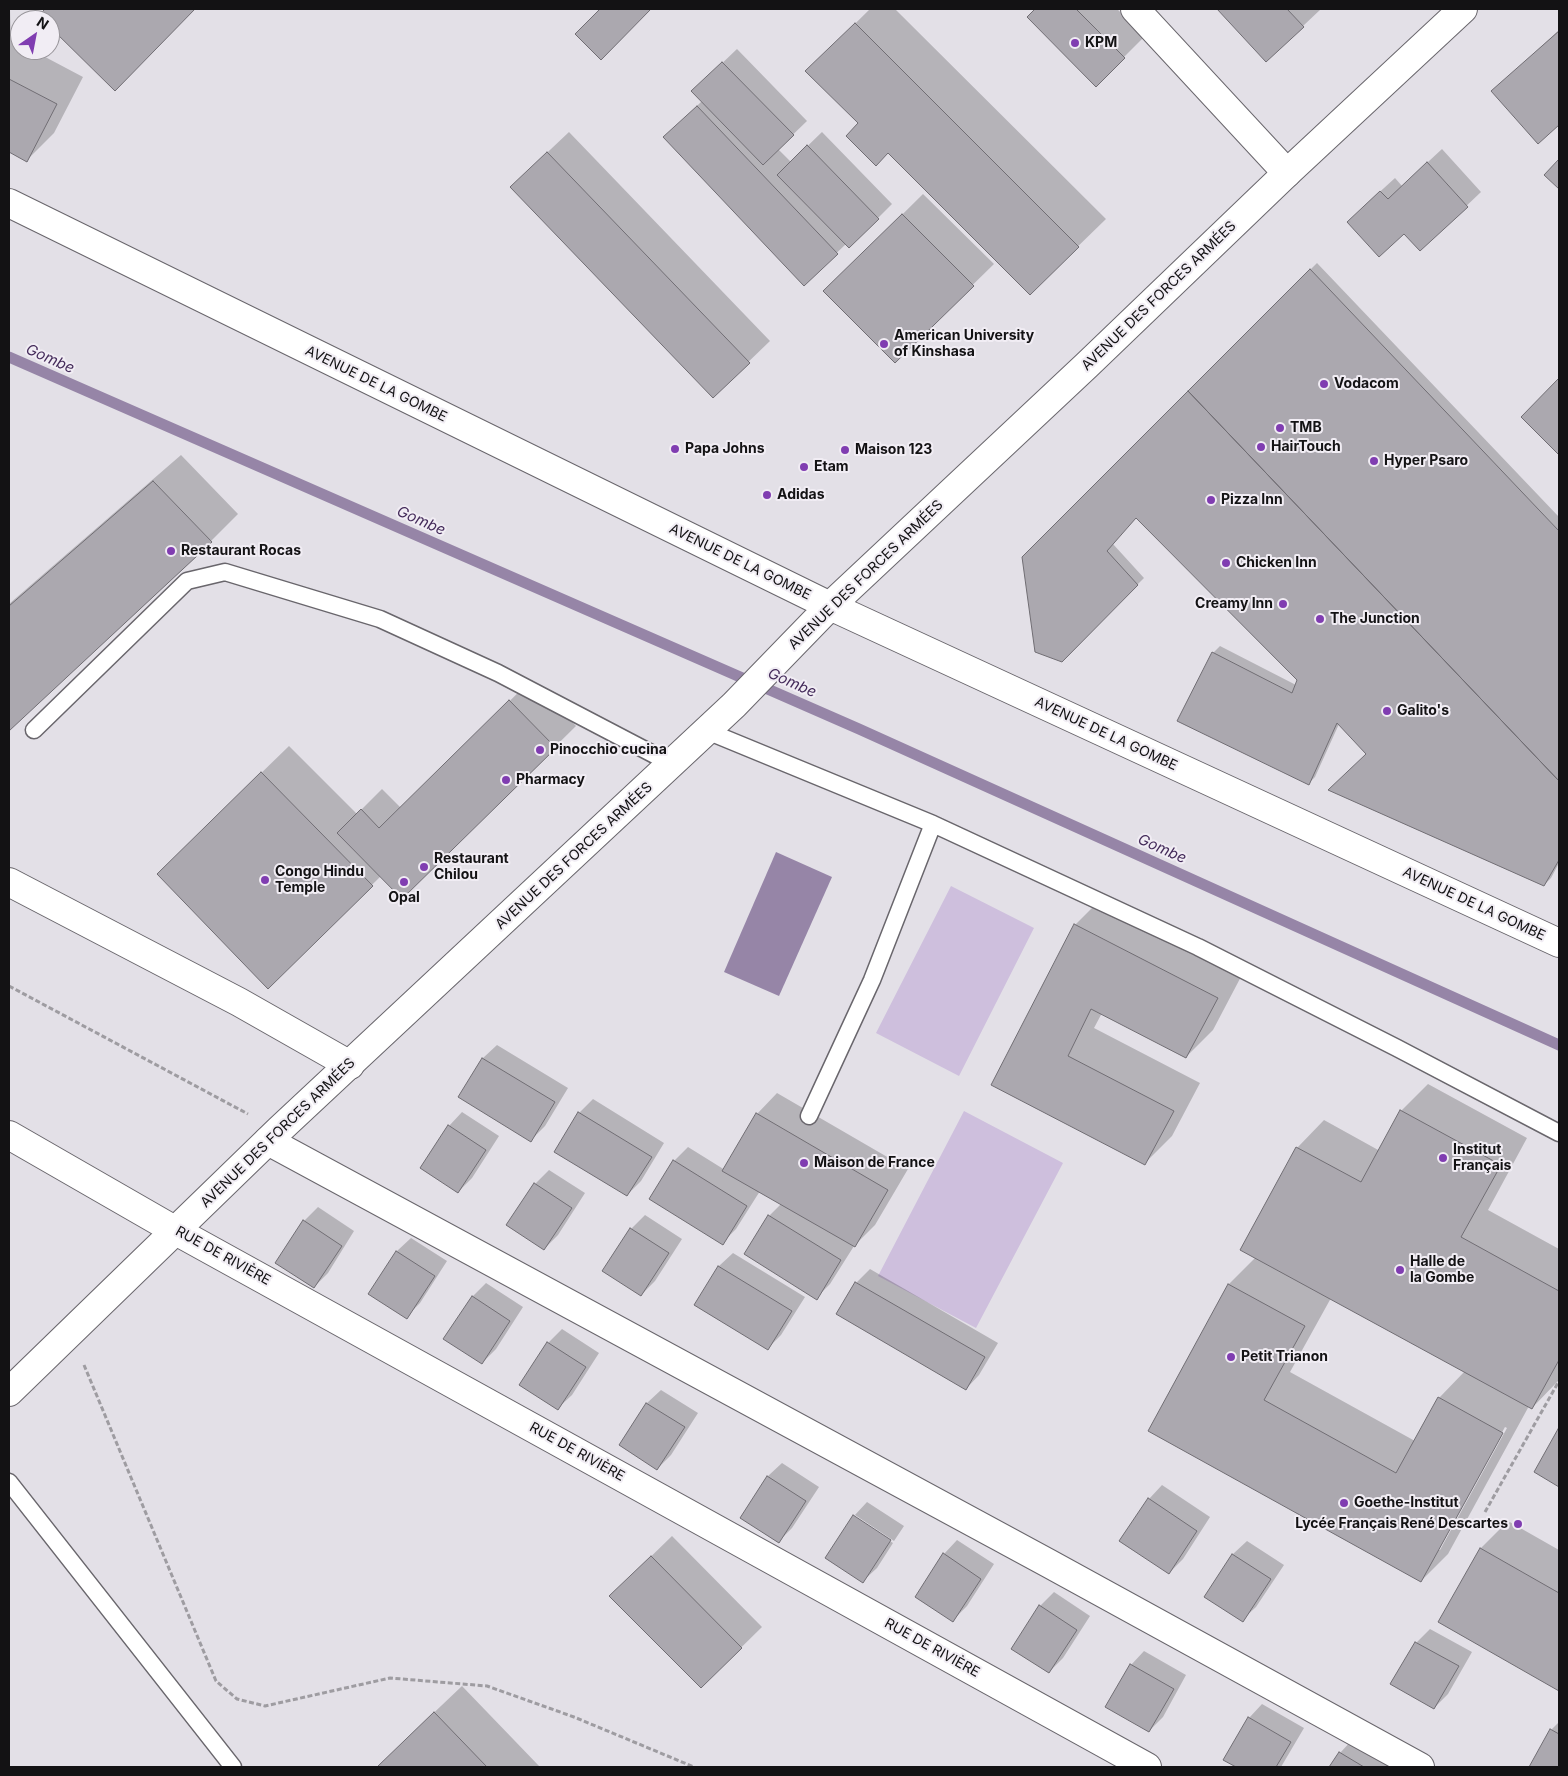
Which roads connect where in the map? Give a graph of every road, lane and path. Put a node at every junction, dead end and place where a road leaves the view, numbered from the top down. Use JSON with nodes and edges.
{"nodes":[{"id":1,"x":1134,"y":9,"type":"edge"},
{"id":2,"x":1463,"y":9,"type":"edge"},
{"id":3,"x":1287,"y":173,"type":"junction"},
{"id":4,"x":9,"y":204,"type":"edge"},
{"id":5,"x":830,"y":606,"type":"junction"},
{"id":6,"x":34,"y":730,"type":"dead end"},
{"id":7,"x":707,"y":731,"type":"junction"},
{"id":8,"x":672,"y":764,"type":"junction"},
{"id":9,"x":932,"y":824,"type":"junction"},
{"id":10,"x":9,"y":882,"type":"edge"},
{"id":11,"x":1559,"y":943,"type":"edge"},
{"id":12,"x":9,"y":986,"type":"edge"},
{"id":13,"x":350,"y":1065,"type":"junction"},
{"id":14,"x":809,"y":1116,"type":"dead end"},
{"id":15,"x":1559,"y":1133,"type":"edge"},
{"id":16,"x":9,"y":1135,"type":"edge"},
{"id":17,"x":273,"y":1136,"type":"junction"},
{"id":18,"x":176,"y":1231,"type":"junction"},
{"id":19,"x":70,"y":1333,"type":"junction"},
{"id":20,"x":1559,"y":1381,"type":"edge"},
{"id":21,"x":9,"y":1392,"type":"edge"},
{"id":22,"x":9,"y":1482,"type":"edge"},
{"id":23,"x":1485,"y":1512,"type":"dead end"},
{"id":24,"x":234,"y":1767,"type":"edge"},
{"id":25,"x":694,"y":1767,"type":"edge"},
{"id":26,"x":1147,"y":1767,"type":"edge"},
{"id":27,"x":1420,"y":1767,"type":"edge"}],
"edges":[{"from":1,"to":3,"type":"street"},
{"from":2,"to":3,"type":"street","name":"AVENUE DES FORCES ARMÉES"},
{"from":3,"to":5,"type":"street","name":"AVENUE DES FORCES ARMÉES"},
{"from":4,"to":5,"type":"street","name":"AVENUE DE LA GOMBE"},
{"from":5,"to":7,"type":"street","name":"AVENUE DES FORCES ARMÉES"},
{"from":5,"to":11,"type":"street","name":"AVENUE DE LA GOMBE"},
{"from":6,"to":8,"type":"lane"},
{"from":7,"to":8,"type":"street","name":"AVENUE DES FORCES ARMÉES"},
{"from":7,"to":9,"type":"lane"},
{"from":8,"to":13,"type":"street","name":"AVENUE DES FORCES ARMÉES"},
{"from":9,"to":14,"type":"lane"},
{"from":9,"to":15,"type":"lane"},
{"from":10,"to":13,"type":"street"},
{"from":12,"to":17,"type":"path"},
{"from":13,"to":17,"type":"street","name":"AVENUE DES FORCES ARMÉES"},
{"from":16,"to":18,"type":"street","name":"RUE DE RIVIÈRE"},
{"from":17,"to":18,"type":"street","name":"AVENUE DES FORCES ARMÉES"},
{"from":17,"to":27,"type":"street"},
{"from":18,"to":19,"type":"street","name":"AVENUE DES FORCES ARMÉES"},
{"from":18,"to":26,"type":"street","name":"RUE DE RIVIÈRE"},
{"from":19,"to":21,"type":"street","name":"AVENUE DES FORCES ARMÉES"},
{"from":19,"to":25,"type":"path"},
{"from":20,"to":23,"type":"path"},
{"from":22,"to":24,"type":"lane"}]}
